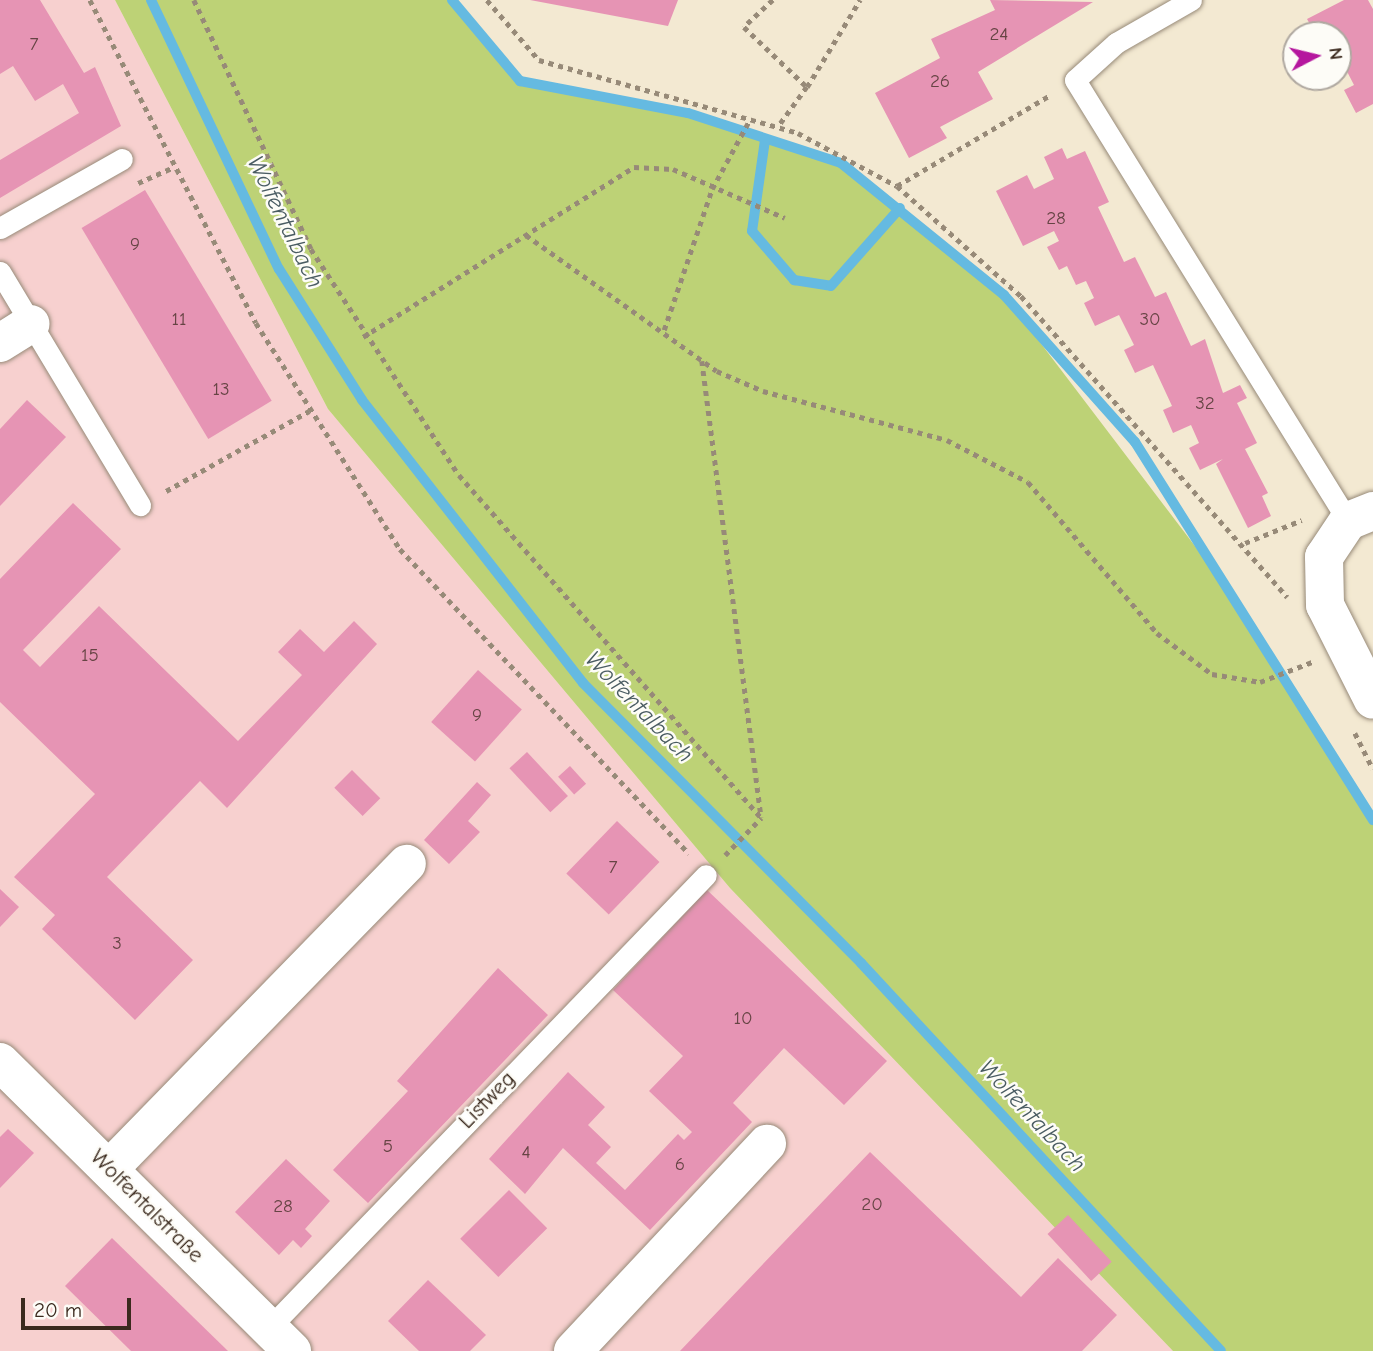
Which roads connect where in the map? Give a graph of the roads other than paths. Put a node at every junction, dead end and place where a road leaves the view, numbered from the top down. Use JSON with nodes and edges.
{"nodes":[{"id":1,"x":1191,"y":0,"type":"edge"},
{"id":2,"x":122,"y":159,"type":"dead end"},
{"id":3,"x":0,"y":228,"type":"edge"},
{"id":4,"x":0,"y":272,"type":"edge"},
{"id":5,"x":15,"y":334,"type":"edge"},
{"id":6,"x":140,"y":505,"type":"road end"},
{"id":7,"x":1353,"y":512,"type":"edge"},
{"id":8,"x":1361,"y":710,"type":"edge"},
{"id":9,"x":407,"y":864,"type":"dead end"},
{"id":10,"x":706,"y":874,"type":"road end"},
{"id":11,"x":0,"y":1062,"type":"edge"},
{"id":12,"x":767,"y":1144,"type":"dead end"},
{"id":13,"x":110,"y":1168,"type":"junction"},
{"id":14,"x":281,"y":1339,"type":"edge"},
{"id":15,"x":573,"y":1351,"type":"edge"}],
"edges":[{"from":1,"to":7,"type":"lane"},
{"from":2,"to":3,"type":"lane"},
{"from":4,"to":5,"type":"lane"},
{"from":5,"to":6,"type":"lane"},
{"from":7,"to":8,"type":"street"},
{"from":9,"to":13,"type":"street"},
{"from":10,"to":14,"type":"lane","name":"Listweg"},
{"from":11,"to":13,"type":"street","name":"Wolfentalstraße"},
{"from":12,"to":15,"type":"street"},
{"from":13,"to":14,"type":"street","name":"Wolfentalstraße"}]}
